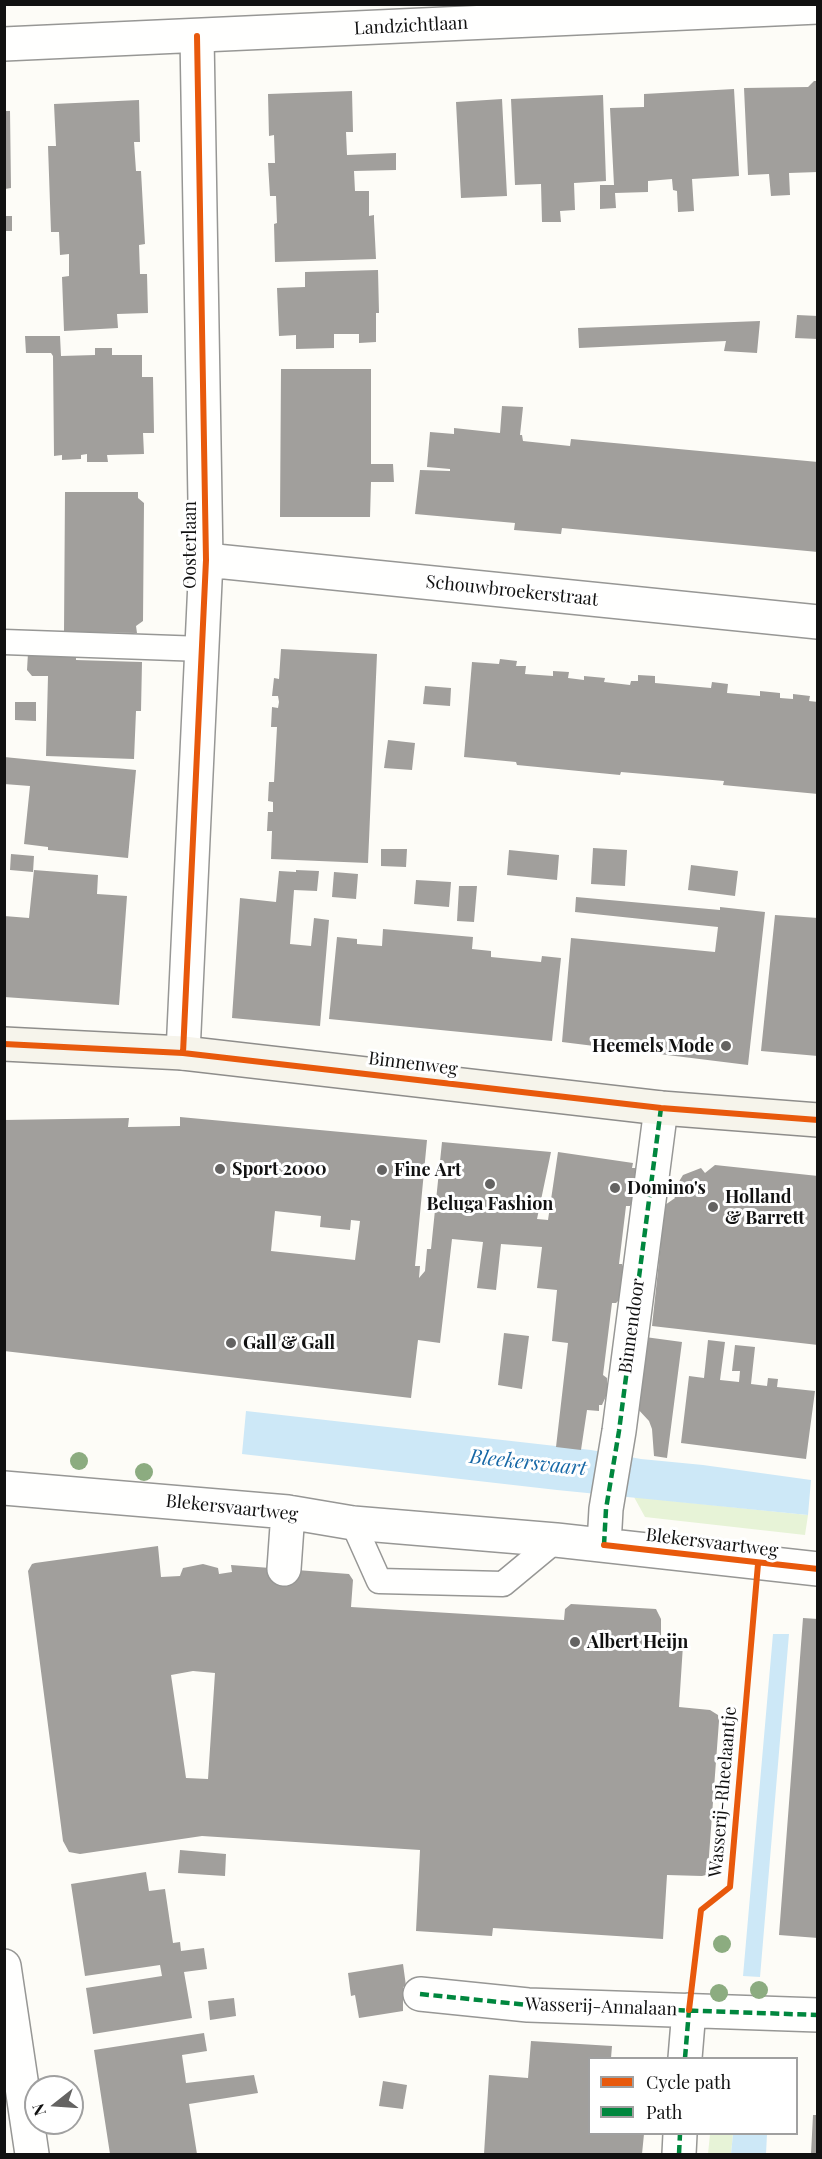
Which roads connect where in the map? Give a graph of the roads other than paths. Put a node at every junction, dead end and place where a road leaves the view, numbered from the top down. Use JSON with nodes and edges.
{"nodes":[{"id":1,"x":818,"y":7,"type":"edge"},
{"id":2,"x":197,"y":36,"type":"junction"},
{"id":3,"x":4,"y":44,"type":"edge"},
{"id":4,"x":206,"y":560,"type":"junction"},
{"id":5,"x":818,"y":622,"type":"edge"},
{"id":6,"x":4,"y":642,"type":"edge"},
{"id":7,"x":203,"y":649,"type":"junction"},
{"id":8,"x":4,"y":1044,"type":"edge"},
{"id":9,"x":183,"y":1053,"type":"junction"},
{"id":10,"x":661,"y":1108,"type":"junction"},
{"id":11,"x":818,"y":1120,"type":"edge"},
{"id":12,"x":4,"y":1488,"type":"edge"},
{"id":13,"x":288,"y":1512,"type":"junction"},
{"id":14,"x":353,"y":1523,"type":"junction"},
{"id":15,"x":556,"y":1540,"type":"junction"},
{"id":16,"x":604,"y":1545,"type":"junction"},
{"id":17,"x":284,"y":1569,"type":"dead end"},
{"id":18,"x":818,"y":1569,"type":"edge"},
{"id":19,"x":4,"y":1966,"type":"edge"},
{"id":20,"x":420,"y":1994,"type":"dead end"},
{"id":21,"x":689,"y":2010,"type":"junction"},
{"id":22,"x":818,"y":2015,"type":"edge"},
{"id":23,"x":685,"y":2057,"type":"edge"},
{"id":24,"x":680,"y":2135,"type":"edge"},
{"id":25,"x":32,"y":2154,"type":"edge"},
{"id":26,"x":679,"y":2154,"type":"edge"}],
"edges":[{"from":1,"to":2,"type":"street","name":"Landzichtlaan"},
{"from":2,"to":3,"type":"street","name":"Landzichtlaan"},
{"from":2,"to":4,"type":"street","name":"Oosterlaan"},
{"from":4,"to":5,"type":"street","name":"Schouwbroekerstraat"},
{"from":4,"to":7,"type":"street","name":"Oosterlaan"},
{"from":6,"to":7,"type":"lane"},
{"from":7,"to":9,"type":"street","name":"Oosterlaan"},
{"from":8,"to":9,"type":"street","name":"Binnenweg"},
{"from":9,"to":10,"type":"street","name":"Binnenweg"},
{"from":10,"to":11,"type":"street","name":"Binnenweg"},
{"from":10,"to":16,"type":"street","name":"Binnendoor"},
{"from":12,"to":13,"type":"street","name":"Blekersvaartweg"},
{"from":13,"to":14,"type":"street","name":"Blekersvaartweg"},
{"from":13,"to":17,"type":"street"},
{"from":14,"to":15,"type":"street","name":"Blekersvaartweg"},
{"from":14,"to":15,"type":"lane"},
{"from":15,"to":16,"type":"street","name":"Blekersvaartweg"},
{"from":16,"to":18,"type":"street","name":"Blekersvaartweg"},
{"from":19,"to":25,"type":"street"},
{"from":20,"to":21,"type":"street","name":"Wasserij-Annalaan"},
{"from":21,"to":22,"type":"street","name":"Wasserij-Annalaan"},
{"from":21,"to":23,"type":"street"},
{"from":24,"to":26,"type":"street"}]}
